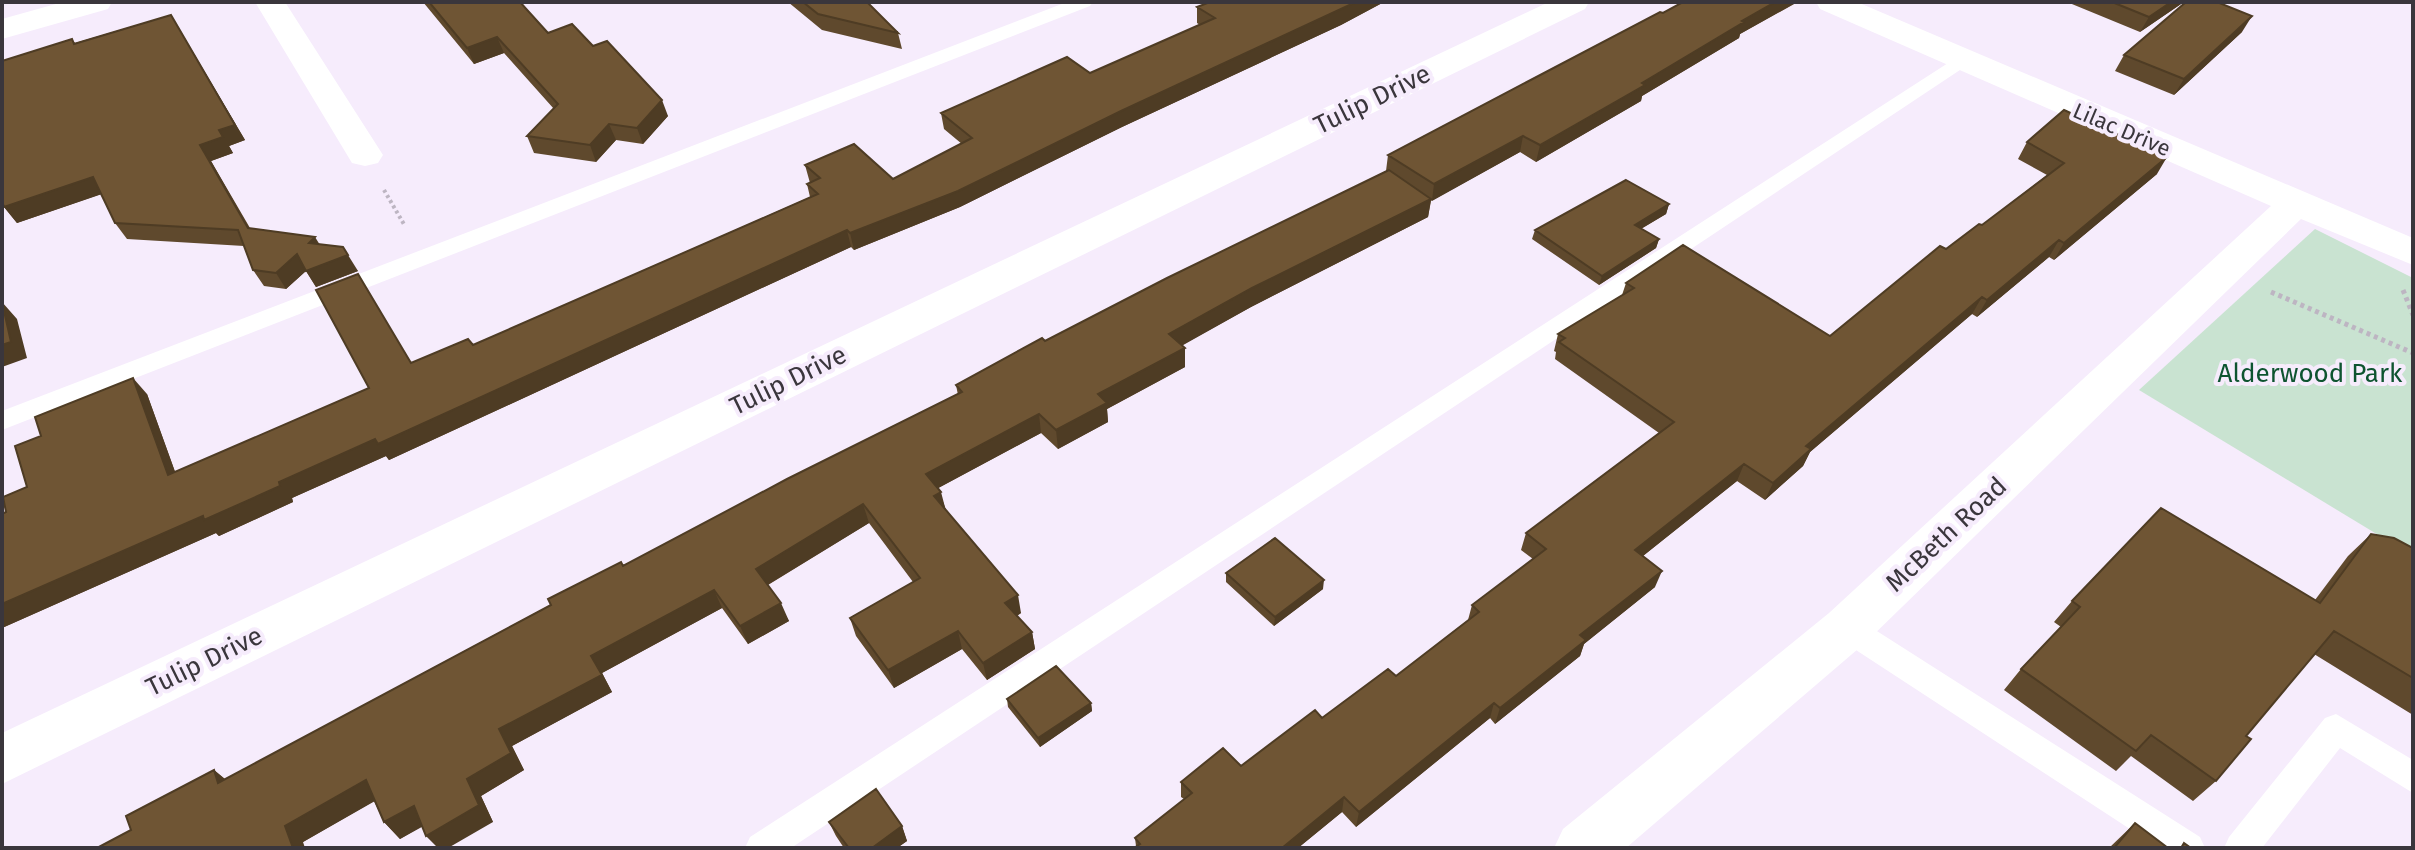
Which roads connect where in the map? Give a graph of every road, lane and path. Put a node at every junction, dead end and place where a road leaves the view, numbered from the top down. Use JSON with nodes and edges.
{"nodes":[{"id":1,"x":97,"y":2,"type":"edge"},
{"id":2,"x":270,"y":2,"type":"edge"},
{"id":3,"x":1084,"y":2,"type":"edge"},
{"id":4,"x":1574,"y":2,"type":"edge"},
{"id":5,"x":1831,"y":2,"type":"edge"},
{"id":6,"x":2,"y":29,"type":"edge"},
{"id":7,"x":1962,"y":60,"type":"junction"},
{"id":8,"x":372,"y":169,"type":"joint"},
{"id":9,"x":2296,"y":203,"type":"junction"},
{"id":10,"x":410,"y":233,"type":"dead end"},
{"id":11,"x":2413,"y":253,"type":"edge"},
{"id":12,"x":2271,"y":292,"type":"dead end"},
{"id":13,"x":2413,"y":353,"type":"edge"},
{"id":14,"x":2,"y":421,"type":"edge"},
{"id":15,"x":1847,"y":628,"type":"junction"},
{"id":16,"x":2,"y":759,"type":"edge"},
{"id":17,"x":2413,"y":778,"type":"edge"},
{"id":18,"x":762,"y":848,"type":"edge"},
{"id":19,"x":1583,"y":848,"type":"edge"},
{"id":20,"x":2188,"y":848,"type":"edge"},
{"id":21,"x":2241,"y":848,"type":"edge"}],
"edges":[{"from":1,"to":6,"type":"street"},
{"from":2,"to":8,"type":"street"},
{"from":3,"to":14,"type":"lane"},
{"from":4,"to":16,"type":"street","name":"Tulip Drive"},
{"from":5,"to":7,"type":"street","name":"Lilac Drive"},
{"from":7,"to":9,"type":"street","name":"Lilac Drive"},
{"from":7,"to":18,"type":"lane"},
{"from":8,"to":10,"type":"path"},
{"from":9,"to":11,"type":"street","name":"Lilac Drive"},
{"from":9,"to":15,"type":"street","name":"McBeth Road"},
{"from":12,"to":13,"type":"path"},
{"from":15,"to":19,"type":"street","name":"McBeth Road"},
{"from":15,"to":20,"type":"lane"},
{"from":17,"to":21,"type":"lane"}]}
